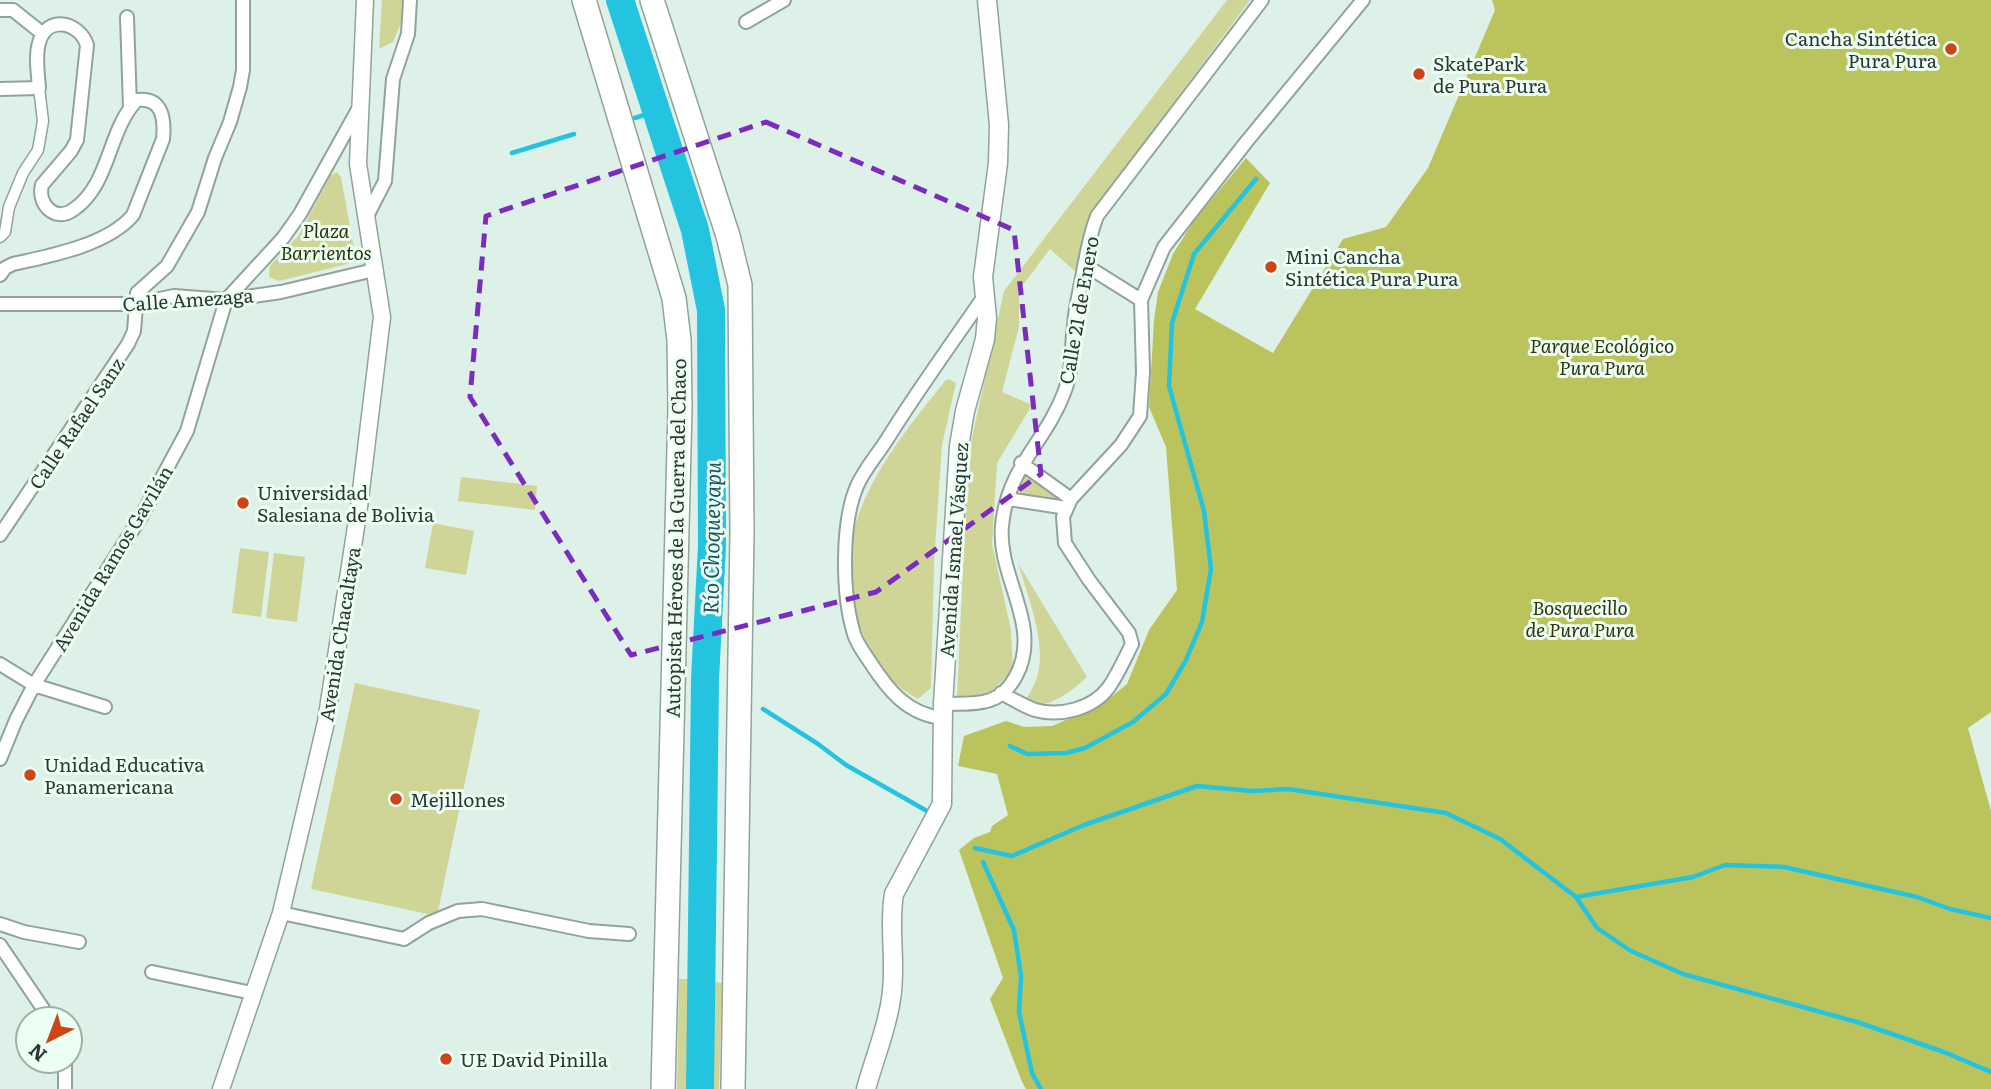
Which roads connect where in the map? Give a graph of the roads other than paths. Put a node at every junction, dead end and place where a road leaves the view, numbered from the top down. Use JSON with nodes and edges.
{"nodes":[{"id":1,"x":243,"y":0,"type":"edge"},
{"id":2,"x":365,"y":0,"type":"edge"},
{"id":3,"x":410,"y":0,"type":"edge"},
{"id":4,"x":584,"y":0,"type":"edge"},
{"id":5,"x":652,"y":0,"type":"edge"},
{"id":6,"x":784,"y":0,"type":"edge"},
{"id":7,"x":987,"y":0,"type":"edge"},
{"id":8,"x":1262,"y":0,"type":"edge"},
{"id":9,"x":1363,"y":0,"type":"edge"},
{"id":10,"x":0,"y":10,"type":"edge"},
{"id":11,"x":127,"y":17,"type":"dead end"},
{"id":12,"x":746,"y":22,"type":"dead end"},
{"id":13,"x":43,"y":34,"type":"junction"},
{"id":14,"x":39,"y":88,"type":"junction"},
{"id":15,"x":0,"y":89,"type":"edge"},
{"id":16,"x":361,"y":104,"type":"junction"},
{"id":17,"x":130,"y":107,"type":"junction"},
{"id":18,"x":366,"y":218,"type":"junction"},
{"id":19,"x":0,"y":237,"type":"edge"},
{"id":20,"x":1085,"y":265,"type":"junction"},
{"id":21,"x":374,"y":270,"type":"junction"},
{"id":22,"x":0,"y":275,"type":"edge"},
{"id":23,"x":985,"y":295,"type":"junction"},
{"id":24,"x":226,"y":300,"type":"junction"},
{"id":25,"x":1141,"y":300,"type":"junction"},
{"id":26,"x":0,"y":304,"type":"edge"},
{"id":27,"x":135,"y":304,"type":"junction"},
{"id":28,"x":1021,"y":463,"type":"junction"},
{"id":29,"x":1008,"y":499,"type":"junction"},
{"id":30,"x":1069,"y":504,"type":"junction"},
{"id":31,"x":0,"y":536,"type":"edge"},
{"id":32,"x":0,"y":664,"type":"edge"},
{"id":33,"x":34,"y":685,"type":"junction"},
{"id":34,"x":1001,"y":693,"type":"junction"},
{"id":35,"x":105,"y":707,"type":"dead end"},
{"id":36,"x":943,"y":711,"type":"junction"},
{"id":37,"x":0,"y":759,"type":"edge"},
{"id":38,"x":281,"y":913,"type":"junction"},
{"id":39,"x":0,"y":924,"type":"edge"},
{"id":40,"x":629,"y":934,"type":"dead end"},
{"id":41,"x":79,"y":942,"type":"dead end"},
{"id":42,"x":1,"y":947,"type":"edge"},
{"id":43,"x":152,"y":972,"type":"dead end"},
{"id":44,"x":252,"y":993,"type":"junction"},
{"id":45,"x":40,"y":1005,"type":"edge"},
{"id":46,"x":221,"y":1089,"type":"edge"},
{"id":47,"x":663,"y":1089,"type":"edge"},
{"id":48,"x":733,"y":1089,"type":"edge"},
{"id":49,"x":866,"y":1089,"type":"edge"}],
"edges":[{"from":1,"to":27,"type":"street"},
{"from":2,"to":16,"type":"street","name":"Avenida Chacaltaya"},
{"from":3,"to":18,"type":"street"},
{"from":4,"to":47,"type":"highway","name":"Autopista Héroes de la Guerra del Chaco"},
{"from":5,"to":48,"type":"highway"},
{"from":6,"to":12,"type":"street"},
{"from":7,"to":23,"type":"main road","name":"Avenida Ismael Vásquez"},
{"from":8,"to":20,"type":"street","name":"Calle 21 de Enero"},
{"from":9,"to":25,"type":"street"},
{"from":10,"to":13,"type":"street"},
{"from":11,"to":17,"type":"street"},
{"from":13,"to":14,"type":"street"},
{"from":13,"to":17,"type":"street"},
{"from":14,"to":15,"type":"street"},
{"from":14,"to":19,"type":"street"},
{"from":16,"to":18,"type":"street","name":"Avenida Chacaltaya"},
{"from":16,"to":24,"type":"street","name":"Avenida Ramos Gavilán"},
{"from":17,"to":22,"type":"street"},
{"from":18,"to":21,"type":"street","name":"Avenida Chacaltaya"},
{"from":20,"to":25,"type":"street"},
{"from":20,"to":28,"type":"street","name":"Calle 21 de Enero"},
{"from":21,"to":24,"type":"street","name":"Calle Amezaga"},
{"from":21,"to":38,"type":"street","name":"Avenida Chacaltaya"},
{"from":23,"to":36,"type":"main road","name":"Avenida Ismael Vásquez"},
{"from":23,"to":36,"type":"street"},
{"from":24,"to":27,"type":"street","name":"Calle Amezaga"},
{"from":24,"to":33,"type":"street","name":"Avenida Ramos Gavilán"},
{"from":25,"to":30,"type":"street"},
{"from":26,"to":27,"type":"street","name":"Calle Amezaga"},
{"from":27,"to":31,"type":"street","name":"Calle Rafael Sanz"},
{"from":28,"to":29,"type":"street","name":"Calle 21 de Enero"},
{"from":28,"to":30,"type":"street"},
{"from":29,"to":30,"type":"street"},
{"from":29,"to":34,"type":"street","name":"Calle 21 de Enero"},
{"from":30,"to":34,"type":"street"},
{"from":32,"to":33,"type":"street"},
{"from":33,"to":35,"type":"street"},
{"from":33,"to":37,"type":"street","name":"Avenida Ramos Gavilán"},
{"from":34,"to":36,"type":"street"},
{"from":36,"to":49,"type":"main road","name":"Avenida Ismael Vásquez"},
{"from":38,"to":40,"type":"street"},
{"from":38,"to":44,"type":"street","name":"Avenida Chacaltaya"},
{"from":39,"to":41,"type":"street"},
{"from":42,"to":45,"type":"street"},
{"from":43,"to":44,"type":"street"},
{"from":44,"to":46,"type":"street","name":"Avenida Chacaltaya"}]}
